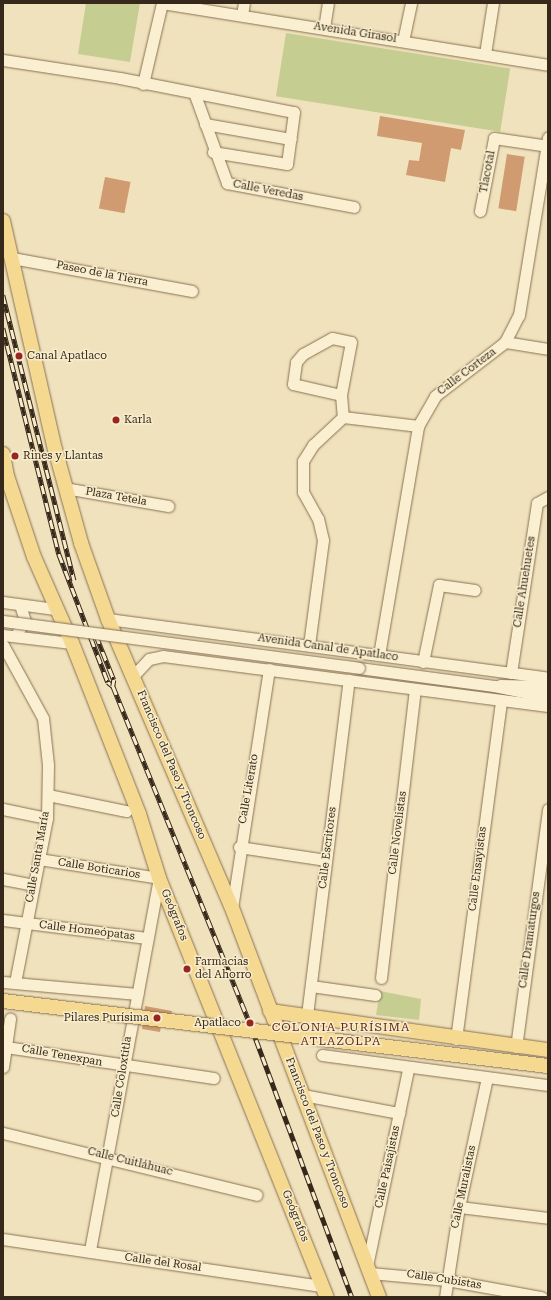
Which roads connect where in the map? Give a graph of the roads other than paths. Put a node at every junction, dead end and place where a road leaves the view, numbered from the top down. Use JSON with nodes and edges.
{"nodes":[{"id":1,"x":162,"y":3,"type":"edge"},
{"id":2,"x":244,"y":3,"type":"edge"},
{"id":3,"x":328,"y":3,"type":"edge"},
{"id":4,"x":411,"y":3,"type":"edge"},
{"id":5,"x":494,"y":3,"type":"edge"},
{"id":6,"x":242,"y":14,"type":"junction"},
{"id":7,"x":324,"y":28,"type":"junction"},
{"id":8,"x":404,"y":41,"type":"junction"},
{"id":9,"x":485,"y":54,"type":"junction"},
{"id":10,"x":3,"y":60,"type":"edge"},
{"id":11,"x":548,"y":65,"type":"edge"},
{"id":12,"x":143,"y":84,"type":"junction"},
{"id":13,"x":196,"y":95,"type":"junction"},
{"id":14,"x":205,"y":124,"type":"junction"},
{"id":15,"x":291,"y":139,"type":"junction"},
{"id":16,"x":547,"y":143,"type":"edge"},
{"id":17,"x":213,"y":152,"type":"junction"},
{"id":18,"x":354,"y":207,"type":"dead end"},
{"id":19,"x":480,"y":211,"type":"dead end"},
{"id":20,"x":3,"y":221,"type":"edge"},
{"id":21,"x":12,"y":258,"type":"junction"},
{"id":22,"x":192,"y":291,"type":"dead end"},
{"id":23,"x":505,"y":342,"type":"junction"},
{"id":24,"x":548,"y":349,"type":"edge"},
{"id":25,"x":341,"y":395,"type":"junction"},
{"id":26,"x":343,"y":417,"type":"junction"},
{"id":27,"x":418,"y":426,"type":"junction"},
{"id":28,"x":3,"y":454,"type":"edge"},
{"id":29,"x":5,"y":478,"type":"edge"},
{"id":30,"x":64,"y":488,"type":"junction"},
{"id":31,"x":548,"y":497,"type":"edge"},
{"id":32,"x":168,"y":506,"type":"dead end"},
{"id":33,"x":475,"y":590,"type":"dead end"},
{"id":34,"x":3,"y":602,"type":"edge"},
{"id":35,"x":20,"y":605,"type":"junction"},
{"id":36,"x":55,"y":609,"type":"junction"},
{"id":37,"x":108,"y":619,"type":"junction"},
{"id":38,"x":3,"y":621,"type":"edge"},
{"id":39,"x":186,"y":629,"type":"junction"},
{"id":40,"x":5,"y":638,"type":"edge"},
{"id":41,"x":72,"y":643,"type":"junction"},
{"id":42,"x":309,"y":645,"type":"junction"},
{"id":43,"x":379,"y":655,"type":"junction"},
{"id":44,"x":187,"y":658,"type":"junction"},
{"id":45,"x":423,"y":662,"type":"junction"},
{"id":46,"x":269,"y":669,"type":"junction"},
{"id":47,"x":511,"y":673,"type":"junction"},
{"id":48,"x":133,"y":676,"type":"junction"},
{"id":49,"x":548,"y":678,"type":"edge"},
{"id":50,"x":348,"y":680,"type":"junction"},
{"id":51,"x":494,"y":686,"type":"junction"},
{"id":52,"x":548,"y":686,"type":"edge"},
{"id":53,"x":415,"y":689,"type":"junction"},
{"id":54,"x":548,"y":697,"type":"edge"},
{"id":55,"x":501,"y":700,"type":"junction"},
{"id":56,"x":548,"y":706,"type":"edge"},
{"id":57,"x":48,"y":795,"type":"junction"},
{"id":58,"x":3,"y":809,"type":"edge"},
{"id":59,"x":548,"y":809,"type":"edge"},
{"id":60,"x":126,"y":811,"type":"dead end"},
{"id":61,"x":47,"y":818,"type":"junction"},
{"id":62,"x":239,"y":847,"type":"junction"},
{"id":63,"x":39,"y":859,"type":"junction"},
{"id":64,"x":326,"y":860,"type":"junction"},
{"id":65,"x":3,"y":878,"type":"edge"},
{"id":66,"x":159,"y":878,"type":"junction"},
{"id":67,"x":33,"y":885,"type":"junction"},
{"id":68,"x":232,"y":908,"type":"junction"},
{"id":69,"x":3,"y":920,"type":"edge"},
{"id":70,"x":26,"y":923,"type":"junction"},
{"id":71,"x":147,"y":938,"type":"junction"},
{"id":72,"x":381,"y":978,"type":"dead end"},
{"id":73,"x":3,"y":982,"type":"edge"},
{"id":74,"x":15,"y":983,"type":"junction"},
{"id":75,"x":311,"y":986,"type":"junction"},
{"id":76,"x":137,"y":994,"type":"junction"},
{"id":77,"x":375,"y":995,"type":"dead end"},
{"id":78,"x":3,"y":1001,"type":"edge"},
{"id":79,"x":270,"y":1011,"type":"junction"},
{"id":80,"x":307,"y":1015,"type":"junction"},
{"id":81,"x":9,"y":1023,"type":"dead end"},
{"id":82,"x":456,"y":1039,"type":"junction"},
{"id":83,"x":6,"y":1047,"type":"junction"},
{"id":84,"x":516,"y":1047,"type":"junction"},
{"id":85,"x":548,"y":1050,"type":"edge"},
{"id":86,"x":322,"y":1055,"type":"dead end"},
{"id":87,"x":548,"y":1066,"type":"edge"},
{"id":88,"x":3,"y":1067,"type":"edge"},
{"id":89,"x":124,"y":1067,"type":"junction"},
{"id":90,"x":408,"y":1069,"type":"junction"},
{"id":91,"x":214,"y":1078,"type":"dead end"},
{"id":92,"x":487,"y":1078,"type":"junction"},
{"id":93,"x":548,"y":1085,"type":"edge"},
{"id":94,"x":304,"y":1095,"type":"junction"},
{"id":95,"x":399,"y":1113,"type":"junction"},
{"id":96,"x":3,"y":1132,"type":"edge"},
{"id":97,"x":108,"y":1156,"type":"junction"},
{"id":98,"x":257,"y":1194,"type":"dead end"},
{"id":99,"x":459,"y":1206,"type":"junction"},
{"id":100,"x":548,"y":1218,"type":"edge"},
{"id":101,"x":3,"y":1239,"type":"edge"},
{"id":102,"x":90,"y":1252,"type":"junction"},
{"id":103,"x":368,"y":1269,"type":"junction"},
{"id":104,"x":447,"y":1280,"type":"junction"},
{"id":105,"x":325,"y":1292,"type":"edge"},
{"id":106,"x":379,"y":1297,"type":"edge"},
{"id":107,"x":444,"y":1297,"type":"edge"},
{"id":108,"x":541,"y":1297,"type":"edge"}],
"edges":[{"from":1,"to":6,"type":"street","name":"Avenida Girasol"},
{"from":1,"to":12,"type":"street"},
{"from":2,"to":6,"type":"street"},
{"from":3,"to":7,"type":"street"},
{"from":4,"to":8,"type":"street"},
{"from":5,"to":9,"type":"street"},
{"from":6,"to":7,"type":"street","name":"Avenida Girasol"},
{"from":7,"to":8,"type":"street","name":"Avenida Girasol"},
{"from":8,"to":9,"type":"street","name":"Avenida Girasol"},
{"from":9,"to":11,"type":"street","name":"Avenida Girasol"},
{"from":10,"to":12,"type":"street"},
{"from":12,"to":13,"type":"street"},
{"from":13,"to":14,"type":"street","name":"Calle Veredas"},
{"from":13,"to":15,"type":"street"},
{"from":14,"to":15,"type":"street"},
{"from":14,"to":17,"type":"street","name":"Calle Veredas"},
{"from":15,"to":17,"type":"street"},
{"from":16,"to":19,"type":"street","name":"Tlacotal"},
{"from":16,"to":23,"type":"street","name":"Calle Corteza"},
{"from":17,"to":18,"type":"street","name":"Calle Veredas"},
{"from":20,"to":21,"type":"main road","name":"Francisco del Paso y Troncoso"},
{"from":21,"to":22,"type":"street","name":"Paseo de la Tierra"},
{"from":21,"to":30,"type":"main road","name":"Francisco del Paso y Troncoso"},
{"from":23,"to":24,"type":"street"},
{"from":23,"to":27,"type":"street","name":"Calle Corteza"},
{"from":25,"to":25,"type":"street"},
{"from":25,"to":26,"type":"street"},
{"from":26,"to":27,"type":"street"},
{"from":26,"to":42,"type":"street"},
{"from":27,"to":43,"type":"street","name":"Calle Corteza"},
{"from":28,"to":29,"type":"main road"},
{"from":29,"to":36,"type":"main road"},
{"from":30,"to":32,"type":"street","name":"Plaza Tetela"},
{"from":30,"to":37,"type":"main road","name":"Francisco del Paso y Troncoso"},
{"from":31,"to":47,"type":"street","name":"Calle Ahuehuetes"},
{"from":33,"to":45,"type":"street"},
{"from":34,"to":35,"type":"street"},
{"from":35,"to":36,"type":"street"},
{"from":35,"to":40,"type":"street"},
{"from":36,"to":41,"type":"main road"},
{"from":37,"to":39,"type":"street","name":"Avenida Canal de Apatlaco"},
{"from":37,"to":48,"type":"main road","name":"Francisco del Paso y Troncoso"},
{"from":38,"to":51,"type":"street","bridge":true},
{"from":39,"to":42,"type":"street","name":"Avenida Canal de Apatlaco"},
{"from":39,"to":44,"type":"street"},
{"from":40,"to":41,"type":"street"},
{"from":40,"to":57,"type":"street","name":"Calle Santa María"},
{"from":41,"to":66,"type":"main road","name":"Geógrafos"},
{"from":42,"to":43,"type":"street","name":"Avenida Canal de Apatlaco"},
{"from":43,"to":45,"type":"street","name":"Avenida Canal de Apatlaco"},
{"from":44,"to":46,"type":"street"},
{"from":44,"to":48,"type":"street"},
{"from":45,"to":47,"type":"street","name":"Avenida Canal de Apatlaco"},
{"from":46,"to":50,"type":"street"},
{"from":46,"to":62,"type":"street","name":"Calle Literato"},
{"from":47,"to":49,"type":"street","name":"Avenida Canal de Apatlaco"},
{"from":48,"to":68,"type":"main road","name":"Francisco del Paso y Troncoso"},
{"from":50,"to":53,"type":"street"},
{"from":50,"to":64,"type":"street","name":"Calle Escritores"},
{"from":51,"to":52,"type":"street"},
{"from":51,"to":54,"type":"street"},
{"from":53,"to":55,"type":"street"},
{"from":53,"to":72,"type":"street","name":"Calle Novelistas"},
{"from":55,"to":56,"type":"street"},
{"from":55,"to":82,"type":"street","name":"Calle Ensayistas"},
{"from":57,"to":60,"type":"street"},
{"from":57,"to":61,"type":"street","name":"Calle Santa María"},
{"from":58,"to":61,"type":"street"},
{"from":59,"to":84,"type":"street","name":"Calle Dramaturgos"},
{"from":61,"to":63,"type":"street","name":"Calle Santa María"},
{"from":62,"to":64,"type":"street"},
{"from":62,"to":68,"type":"street","name":"Calle Literato"},
{"from":63,"to":66,"type":"street","name":"Calle Boticarios"},
{"from":63,"to":67,"type":"street","name":"Calle Santa María"},
{"from":64,"to":75,"type":"street","name":"Calle Escritores"},
{"from":65,"to":67,"type":"street"},
{"from":66,"to":71,"type":"street","name":"Calle Coloxtitla"},
{"from":66,"to":105,"type":"main road","name":"Geógrafos"},
{"from":67,"to":70,"type":"street","name":"Calle Santa María"},
{"from":68,"to":79,"type":"main road","name":"Francisco del Paso y Troncoso"},
{"from":69,"to":70,"type":"street","name":"Calle Homeópatas"},
{"from":70,"to":71,"type":"street","name":"Calle Homeópatas"},
{"from":70,"to":74,"type":"street","name":"Calle Santa María"},
{"from":71,"to":76,"type":"street","name":"Calle Coloxtitla"},
{"from":73,"to":74,"type":"street"},
{"from":74,"to":76,"type":"street"},
{"from":75,"to":77,"type":"street"},
{"from":75,"to":80,"type":"street","name":"Calle Escritores"},
{"from":76,"to":89,"type":"street","name":"Calle Coloxtitla"},
{"from":78,"to":87,"type":"main road","bridge":true},
{"from":79,"to":80,"type":"main road"},
{"from":79,"to":94,"type":"main road","name":"Francisco del Paso y Troncoso"},
{"from":80,"to":82,"type":"main road"},
{"from":81,"to":83,"type":"street"},
{"from":82,"to":84,"type":"main road"},
{"from":83,"to":88,"type":"street"},
{"from":83,"to":89,"type":"street","name":"Calle Tenexpan"},
{"from":84,"to":85,"type":"main road"},
{"from":86,"to":90,"type":"street"},
{"from":89,"to":91,"type":"street","name":"Calle Tenexpan"},
{"from":89,"to":97,"type":"street","name":"Calle Coloxtitla"},
{"from":90,"to":92,"type":"street"},
{"from":90,"to":95,"type":"street","name":"Calle Paisajistas"},
{"from":92,"to":93,"type":"street"},
{"from":92,"to":99,"type":"street","name":"Calle Muralistas"},
{"from":94,"to":95,"type":"street"},
{"from":94,"to":103,"type":"main road","name":"Francisco del Paso y Troncoso"},
{"from":95,"to":103,"type":"street","name":"Calle Paisajistas"},
{"from":96,"to":97,"type":"street","name":"Calle Cuitláhuac"},
{"from":97,"to":98,"type":"street","name":"Calle Cuitláhuac"},
{"from":97,"to":102,"type":"street","name":"Calle Coloxtitla"},
{"from":99,"to":100,"type":"street"},
{"from":99,"to":104,"type":"street","name":"Calle Muralistas"},
{"from":101,"to":102,"type":"street","name":"Calle del Rosal"},
{"from":102,"to":105,"type":"street","name":"Calle del Rosal"},
{"from":103,"to":104,"type":"street","name":"Calle Cubistas"},
{"from":103,"to":106,"type":"main road","name":"Francisco del Paso y Troncoso"},
{"from":104,"to":107,"type":"street","name":"Calle Muralistas"},
{"from":104,"to":108,"type":"street","name":"Calle Cubistas"}]}
